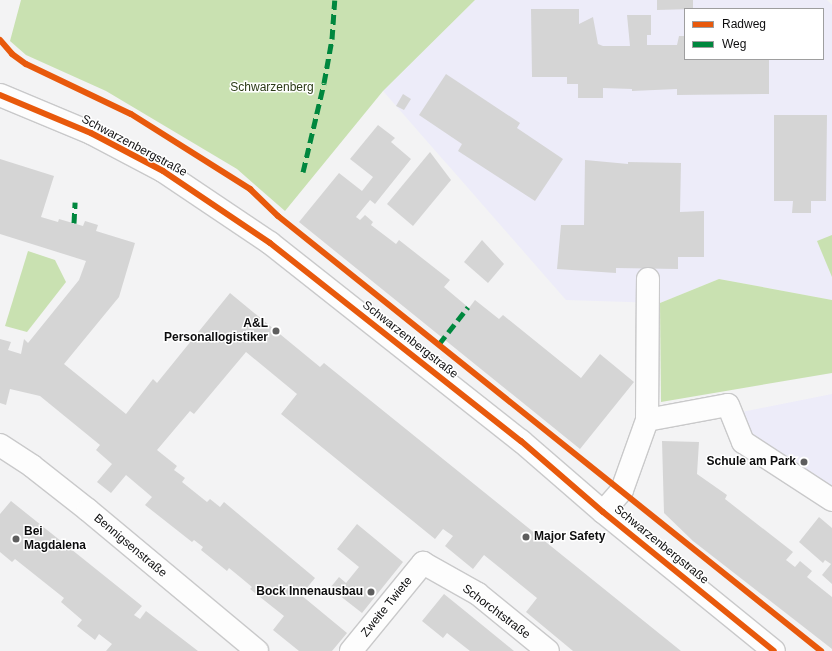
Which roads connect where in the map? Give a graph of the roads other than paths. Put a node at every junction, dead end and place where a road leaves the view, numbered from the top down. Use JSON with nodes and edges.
{"nodes":[{"id":1,"x":0,"y":95,"type":"edge"},
{"id":2,"x":648,"y":279,"type":"dead end"},
{"id":3,"x":647,"y":420,"type":"junction"},
{"id":4,"x":0,"y":445,"type":"edge"},
{"id":5,"x":832,"y":500,"type":"edge"},
{"id":6,"x":602,"y":512,"type":"junction"},
{"id":7,"x":423,"y":562,"type":"joint"},
{"id":8,"x":257,"y":651,"type":"edge"},
{"id":9,"x":351,"y":651,"type":"edge"},
{"id":10,"x":548,"y":651,"type":"edge"},
{"id":11,"x":774,"y":651,"type":"edge"}],
"edges":[{"from":1,"to":6,"type":"street","name":"Schwarzenbergstraße"},
{"from":2,"to":3,"type":"street"},
{"from":3,"to":5,"type":"street"},
{"from":3,"to":6,"type":"street"},
{"from":4,"to":8,"type":"street","name":"Bennigsenstraße"},
{"from":6,"to":11,"type":"street","name":"Schwarzenbergstraße"},
{"from":7,"to":9,"type":"street","name":"Zweite Twiete"},
{"from":7,"to":10,"type":"street","name":"Schorchtstraße"}]}
